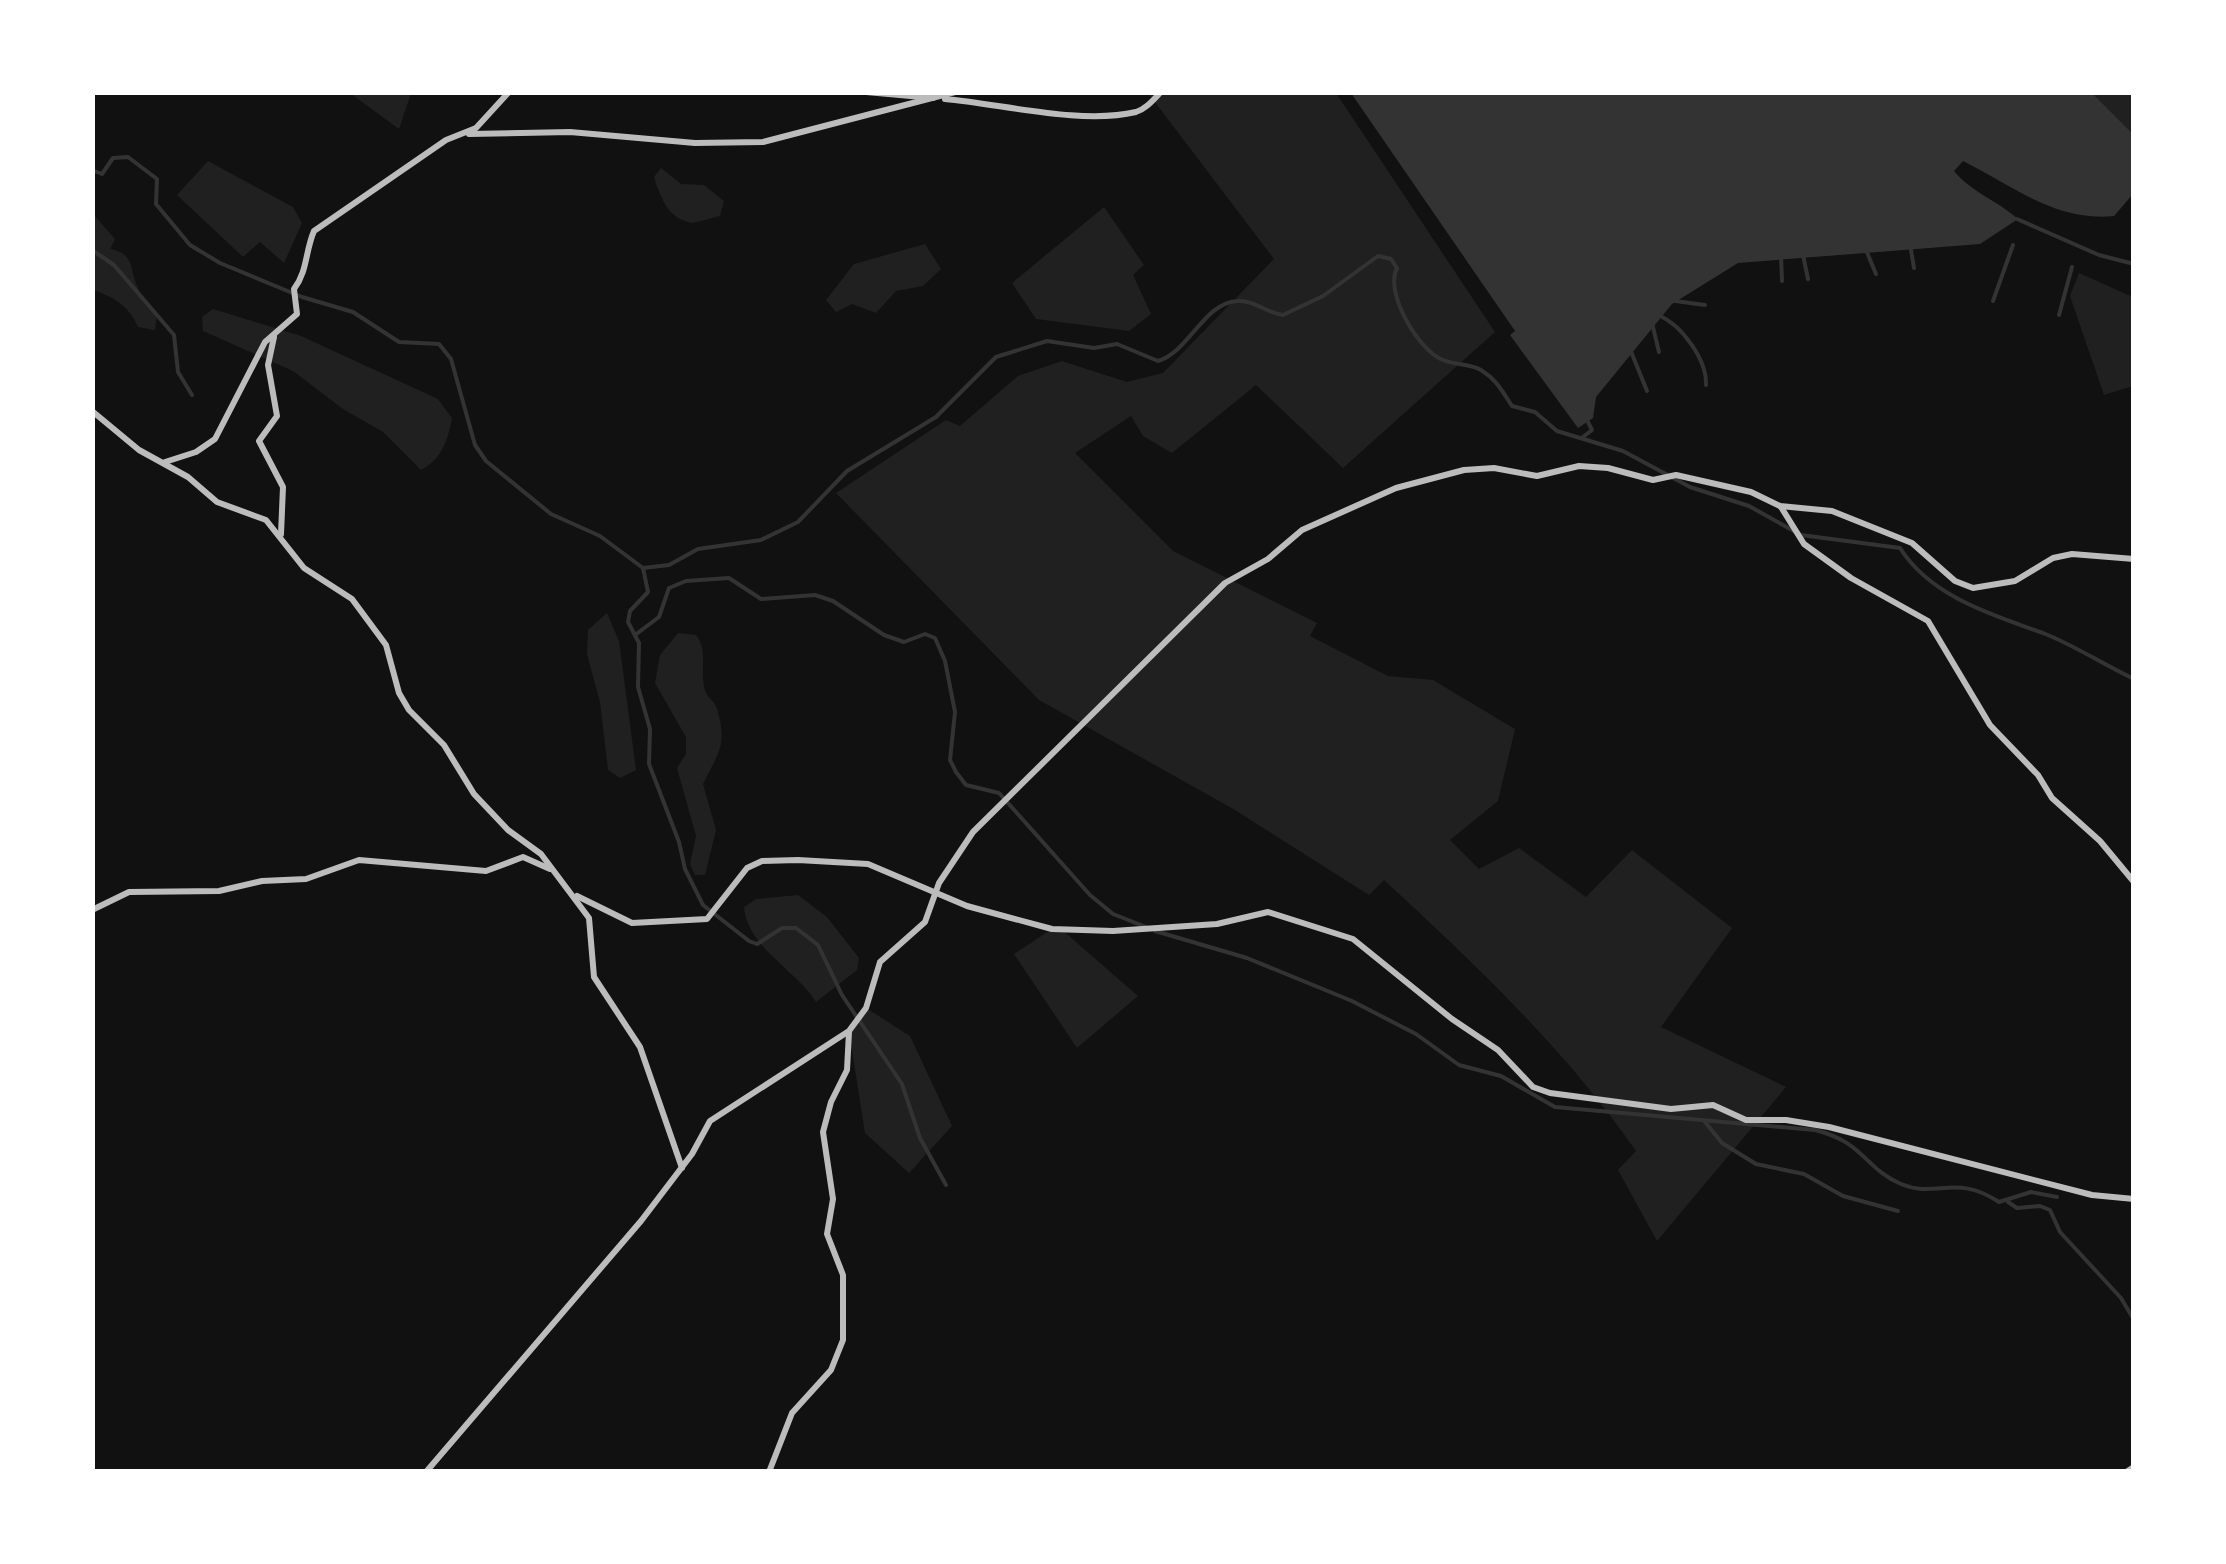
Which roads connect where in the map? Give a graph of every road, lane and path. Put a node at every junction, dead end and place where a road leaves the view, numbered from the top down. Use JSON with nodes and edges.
{"nodes":[{"id":1,"x":509,"y":92,"type":"edge"},
{"id":2,"x":866,"y":92,"type":"edge"},
{"id":3,"x":956,"y":92,"type":"edge"},
{"id":4,"x":1161,"y":92,"type":"edge"},
{"id":5,"x":938,"y":98,"type":"junction"},
{"id":6,"x":467,"y":134,"type":"junction"},
{"id":7,"x":274,"y":336,"type":"junction"},
{"id":8,"x":92,"y":411,"type":"edge"},
{"id":9,"x":164,"y":462,"type":"junction"},
{"id":10,"x":1780,"y":506,"type":"junction"},
{"id":11,"x":281,"y":534,"type":"junction"},
{"id":12,"x":2134,"y":560,"type":"edge"},
{"id":13,"x":557,"y":873,"type":"junction"},
{"id":14,"x":2134,"y":882,"type":"edge"},
{"id":15,"x":936,"y":893,"type":"junction"},
{"id":16,"x":577,"y":896,"type":"junction"},
{"id":17,"x":92,"y":910,"type":"edge"},
{"id":18,"x":849,"y":1031,"type":"junction"},
{"id":19,"x":682,"y":1168,"type":"junction"},
{"id":20,"x":2134,"y":1200,"type":"edge"},
{"id":21,"x":426,"y":1472,"type":"edge"},
{"id":22,"x":768,"y":1472,"type":"edge"}],
"edges":[{"from":1,"to":6,"type":"street"},
{"from":2,"to":5,"type":"street"},
{"from":3,"to":5,"type":"street"},
{"from":4,"to":5,"type":"street"},
{"from":5,"to":6,"type":"street"},
{"from":6,"to":7,"type":"street"},
{"from":7,"to":9,"type":"street"},
{"from":7,"to":11,"type":"street"},
{"from":8,"to":9,"type":"street"},
{"from":9,"to":11,"type":"street"},
{"from":10,"to":12,"type":"street"},
{"from":10,"to":14,"type":"street"},
{"from":10,"to":15,"type":"street"},
{"from":11,"to":13,"type":"street"},
{"from":13,"to":16,"type":"street"},
{"from":13,"to":17,"type":"street"},
{"from":15,"to":16,"type":"street"},
{"from":15,"to":18,"type":"street"},
{"from":15,"to":20,"type":"street"},
{"from":16,"to":19,"type":"street"},
{"from":18,"to":19,"type":"street"},
{"from":18,"to":22,"type":"street"},
{"from":19,"to":21,"type":"street"}]}
